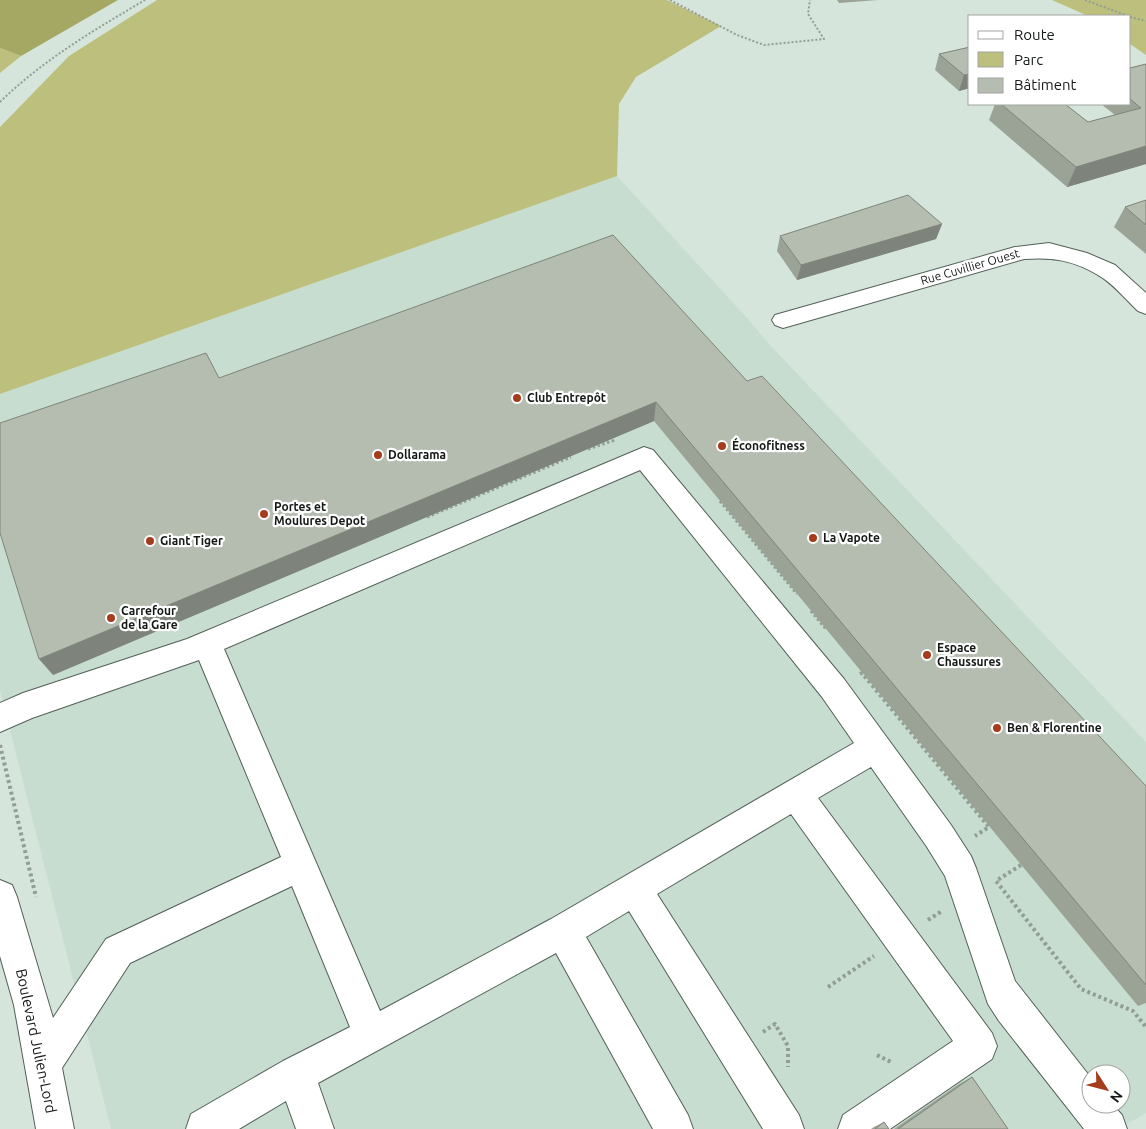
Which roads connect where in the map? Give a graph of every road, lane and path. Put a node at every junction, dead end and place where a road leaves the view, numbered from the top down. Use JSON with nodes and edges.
{"nodes":[{"id":1,"x":145,"y":0,"type":"edge"},
{"id":2,"x":670,"y":0,"type":"edge"},
{"id":3,"x":810,"y":0,"type":"edge"},
{"id":4,"x":1085,"y":0,"type":"edge"},
{"id":5,"x":1124,"y":15,"type":"edge"},
{"id":6,"x":1131,"y":17,"type":"edge"},
{"id":7,"x":1146,"y":21,"type":"edge"},
{"id":8,"x":0,"y":102,"type":"edge"},
{"id":9,"x":1146,"y":306,"type":"edge"},
{"id":10,"x":783,"y":320,"type":"dead end"},
{"id":11,"x":768,"y":559,"type":"edge"},
{"id":12,"x":799,"y":596,"type":"edge"},
{"id":13,"x":805,"y":604,"type":"edge"},
{"id":14,"x":827,"y":630,"type":"edge"},
{"id":15,"x":207,"y":643,"type":"junction"},
{"id":16,"x":856,"y":666,"type":"edge"},
{"id":17,"x":862,"y":673,"type":"edge"},
{"id":18,"x":878,"y":693,"type":"edge"},
{"id":19,"x":0,"y":718,"type":"edge"},
{"id":20,"x":876,"y":747,"type":"junction"},
{"id":21,"x":796,"y":795,"type":"junction"},
{"id":22,"x":973,"y":838,"type":"dead end"},
{"id":23,"x":1021,"y":865,"type":"edge"},
{"id":24,"x":300,"y":866,"type":"junction"},
{"id":25,"x":990,"y":873,"type":"dead end"},
{"id":26,"x":996,"y":881,"type":"junction"},
{"id":27,"x":634,"y":888,"type":"junction"},
{"id":28,"x":0,"y":897,"type":"edge"},
{"id":29,"x":950,"y":905,"type":"dead end"},
{"id":30,"x":926,"y":922,"type":"dead end"},
{"id":31,"x":563,"y":931,"type":"junction"},
{"id":32,"x":871,"y":958,"type":"dead end"},
{"id":33,"x":828,"y":987,"type":"dead end"},
{"id":34,"x":775,"y":1024,"type":"dead end"},
{"id":35,"x":1146,"y":1027,"type":"edge"},
{"id":36,"x":372,"y":1035,"type":"junction"},
{"id":37,"x":788,"y":1046,"type":"dead end"},
{"id":38,"x":43,"y":1065,"type":"junction"},
{"id":39,"x":296,"y":1074,"type":"junction"},
{"id":40,"x":205,"y":1128,"type":"edge"},
{"id":41,"x":55,"y":1129,"type":"edge"},
{"id":42,"x":315,"y":1129,"type":"edge"},
{"id":43,"x":674,"y":1129,"type":"edge"},
{"id":44,"x":784,"y":1129,"type":"edge"},
{"id":45,"x":857,"y":1129,"type":"edge"},
{"id":46,"x":1108,"y":1129,"type":"edge"}],
"edges":[{"from":1,"to":8,"type":"path"},
{"from":2,"to":3,"type":"path"},
{"from":4,"to":5,"type":"path"},
{"from":6,"to":7,"type":"path"},
{"from":9,"to":10,"type":"street","name":"Rue Cuvillier Ouest"},
{"from":11,"to":12,"type":"path"},
{"from":13,"to":14,"type":"path"},
{"from":15,"to":19,"type":"street"},
{"from":15,"to":20,"type":"street"},
{"from":15,"to":24,"type":"street"},
{"from":16,"to":17,"type":"path"},
{"from":18,"to":22,"type":"path"},
{"from":20,"to":21,"type":"street"},
{"from":20,"to":46,"type":"street"},
{"from":21,"to":27,"type":"street"},
{"from":21,"to":45,"type":"street"},
{"from":23,"to":26,"type":"path"},
{"from":24,"to":36,"type":"street"},
{"from":24,"to":38,"type":"street"},
{"from":25,"to":26,"type":"path"},
{"from":26,"to":35,"type":"path"},
{"from":27,"to":31,"type":"street"},
{"from":27,"to":44,"type":"street"},
{"from":28,"to":38,"type":"street","name":"Boulevard Julien-Lord"},
{"from":29,"to":30,"type":"path"},
{"from":31,"to":36,"type":"street"},
{"from":31,"to":43,"type":"street"},
{"from":32,"to":33,"type":"path"},
{"from":34,"to":37,"type":"path"},
{"from":36,"to":39,"type":"street"},
{"from":38,"to":41,"type":"street","name":"Boulevard Julien-Lord"},
{"from":39,"to":40,"type":"street"},
{"from":39,"to":42,"type":"street"}]}
